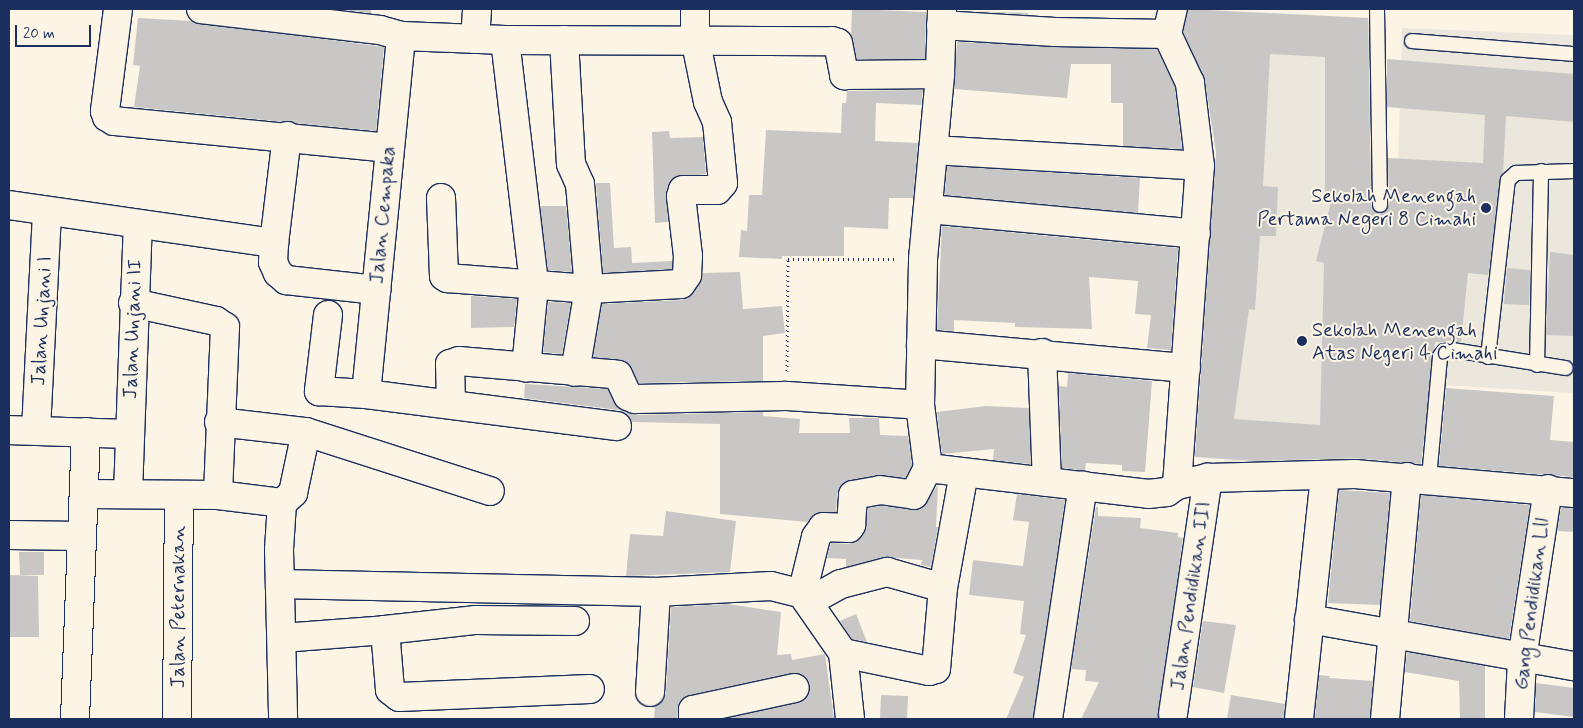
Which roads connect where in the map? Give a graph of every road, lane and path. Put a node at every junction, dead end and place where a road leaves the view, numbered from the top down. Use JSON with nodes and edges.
{"nodes":[{"id":1,"x":118,"y":9,"type":"edge"},
{"id":2,"x":202,"y":9,"type":"edge"},
{"id":3,"x":477,"y":9,"type":"edge"},
{"id":4,"x":695,"y":9,"type":"edge"},
{"id":5,"x":1377,"y":9,"type":"edge"},
{"id":6,"x":266,"y":12,"type":"edge"},
{"id":7,"x":941,"y":17,"type":"edge"},
{"id":8,"x":1170,"y":21,"type":"edge"},
{"id":9,"x":388,"y":25,"type":"edge"},
{"id":10,"x":696,"y":38,"type":"junction"},
{"id":11,"x":475,"y":39,"type":"junction"},
{"id":12,"x":505,"y":40,"type":"junction"},
{"id":13,"x":564,"y":40,"type":"junction"},
{"id":14,"x":1412,"y":41,"type":"dead end"},
{"id":15,"x":1574,"y":54,"type":"edge"},
{"id":16,"x":940,"y":74,"type":"junction"},
{"id":17,"x":287,"y":136,"type":"junction"},
{"id":18,"x":389,"y":148,"type":"junction"},
{"id":19,"x":933,"y":150,"type":"junction"},
{"id":20,"x":1200,"y":166,"type":"junction"},
{"id":21,"x":1541,"y":170,"type":"junction"},
{"id":22,"x":1574,"y":172,"type":"edge"},
{"id":23,"x":441,"y":198,"type":"dead end"},
{"id":24,"x":9,"y":205,"type":"edge"},
{"id":25,"x":1380,"y":205,"type":"dead end"},
{"id":26,"x":929,"y":209,"type":"junction"},
{"id":27,"x":47,"y":212,"type":"junction"},
{"id":28,"x":138,"y":226,"type":"junction"},
{"id":29,"x":1196,"y":234,"type":"junction"},
{"id":30,"x":274,"y":243,"type":"junction"},
{"id":31,"x":924,"y":259,"type":"junction"},
{"id":32,"x":534,"y":285,"type":"junction"},
{"id":33,"x":589,"y":289,"type":"junction"},
{"id":34,"x":376,"y":290,"type":"junction"},
{"id":35,"x":134,"y":303,"type":"junction"},
{"id":36,"x":328,"y":315,"type":"dead end"},
{"id":37,"x":921,"y":344,"type":"junction"},
{"id":38,"x":1042,"y":353,"type":"junction"},
{"id":39,"x":1488,"y":357,"type":"junction"},
{"id":40,"x":1537,"y":365,"type":"junction"},
{"id":41,"x":526,"y":368,"type":"junction"},
{"id":42,"x":1186,"y":368,"type":"junction"},
{"id":43,"x":1566,"y":368,"type":"dead end"},
{"id":44,"x":575,"y":372,"type":"junction"},
{"id":45,"x":366,"y":394,"type":"junction"},
{"id":46,"x":786,"y":396,"type":"junction"},
{"id":47,"x":451,"y":404,"type":"junction"},
{"id":48,"x":920,"y":405,"type":"junction"},
{"id":49,"x":219,"y":422,"type":"junction"},
{"id":50,"x":617,"y":426,"type":"dead end"},
{"id":51,"x":9,"y":430,"type":"edge"},
{"id":52,"x":36,"y":430,"type":"junction"},
{"id":53,"x":86,"y":432,"type":"junction"},
{"id":54,"x":306,"y":432,"type":"junction"},
{"id":55,"x":130,"y":434,"type":"junction"},
{"id":56,"x":928,"y":468,"type":"junction"},
{"id":57,"x":964,"y":473,"type":"junction"},
{"id":58,"x":1325,"y":475,"type":"junction"},
{"id":59,"x":1208,"y":478,"type":"junction"},
{"id":60,"x":1418,"y":478,"type":"junction"},
{"id":61,"x":1047,"y":482,"type":"junction"},
{"id":62,"x":1177,"y":485,"type":"junction"},
{"id":63,"x":1083,"y":486,"type":"junction"},
{"id":64,"x":1548,"y":489,"type":"junction"},
{"id":65,"x":490,"y":491,"type":"dead end"},
{"id":66,"x":128,"y":493,"type":"junction"},
{"id":67,"x":1574,"y":493,"type":"edge"},
{"id":68,"x":85,"y":494,"type":"junction"},
{"id":69,"x":218,"y":495,"type":"junction"},
{"id":70,"x":179,"y":496,"type":"junction"},
{"id":71,"x":282,"y":503,"type":"junction"},
{"id":72,"x":9,"y":534,"type":"edge"},
{"id":73,"x":82,"y":536,"type":"junction"},
{"id":74,"x":280,"y":584,"type":"junction"},
{"id":75,"x":473,"y":587,"type":"junction"},
{"id":76,"x":943,"y":588,"type":"junction"},
{"id":77,"x":656,"y":592,"type":"junction"},
{"id":78,"x":806,"y":598,"type":"junction"},
{"id":79,"x":1309,"y":619,"type":"junction"},
{"id":80,"x":476,"y":620,"type":"junction"},
{"id":81,"x":575,"y":621,"type":"dead end"},
{"id":82,"x":385,"y":630,"type":"junction"},
{"id":83,"x":1392,"y":634,"type":"junction"},
{"id":84,"x":282,"y":638,"type":"junction"},
{"id":85,"x":842,"y":653,"type":"junction"},
{"id":86,"x":1522,"y":659,"type":"junction"},
{"id":87,"x":1574,"y":666,"type":"edge"},
{"id":88,"x":795,"y":688,"type":"dead end"},
{"id":89,"x":590,"y":689,"type":"dead end"},
{"id":90,"x":650,"y":692,"type":"dead end"},
{"id":91,"x":1174,"y":714,"type":"dead end"},
{"id":92,"x":74,"y":719,"type":"edge"},
{"id":93,"x":177,"y":719,"type":"edge"},
{"id":94,"x":283,"y":719,"type":"edge"},
{"id":95,"x":693,"y":719,"type":"edge"},
{"id":96,"x":850,"y":719,"type":"edge"},
{"id":97,"x":1048,"y":719,"type":"edge"},
{"id":98,"x":1299,"y":719,"type":"edge"},
{"id":99,"x":1385,"y":719,"type":"edge"},
{"id":100,"x":1519,"y":719,"type":"edge"}],
"edges":[{"from":1,"to":17,"type":"street"},
{"from":2,"to":6,"type":"street"},
{"from":3,"to":11,"type":"street"},
{"from":4,"to":10,"type":"street"},
{"from":5,"to":25,"type":"lane"},
{"from":6,"to":9,"type":"street"},
{"from":7,"to":8,"type":"street"},
{"from":7,"to":16,"type":"street"},
{"from":8,"to":20,"type":"street"},
{"from":9,"to":11,"type":"street"},
{"from":9,"to":18,"type":"street","name":"Jalan Cempaka"},
{"from":10,"to":13,"type":"street"},
{"from":10,"to":16,"type":"street"},
{"from":10,"to":33,"type":"street"},
{"from":11,"to":12,"type":"street"},
{"from":12,"to":13,"type":"street"},
{"from":12,"to":32,"type":"street"},
{"from":13,"to":33,"type":"street"},
{"from":14,"to":15,"type":"lane"},
{"from":16,"to":19,"type":"street"},
{"from":17,"to":18,"type":"street"},
{"from":17,"to":30,"type":"street"},
{"from":18,"to":34,"type":"street","name":"Jalan Cempaka"},
{"from":19,"to":20,"type":"street"},
{"from":19,"to":26,"type":"street"},
{"from":20,"to":29,"type":"street"},
{"from":21,"to":22,"type":"lane"},
{"from":21,"to":39,"type":"lane"},
{"from":21,"to":40,"type":"lane"},
{"from":23,"to":32,"type":"street"},
{"from":24,"to":27,"type":"street"},
{"from":26,"to":29,"type":"street"},
{"from":26,"to":31,"type":"street"},
{"from":27,"to":28,"type":"street"},
{"from":27,"to":52,"type":"street","name":"Jalan Unjani I"},
{"from":28,"to":30,"type":"street"},
{"from":28,"to":35,"type":"street","name":"Jalan Unjani II"},
{"from":29,"to":42,"type":"street"},
{"from":30,"to":34,"type":"street"},
{"from":31,"to":37,"type":"street"},
{"from":31,"to":46,"type":"path"},
{"from":32,"to":33,"type":"street"},
{"from":32,"to":41,"type":"street"},
{"from":33,"to":44,"type":"street"},
{"from":34,"to":45,"type":"street","name":"Jalan Cempaka"},
{"from":35,"to":49,"type":"street"},
{"from":35,"to":55,"type":"street","name":"Jalan Unjani II"},
{"from":36,"to":45,"type":"street"},
{"from":37,"to":38,"type":"street"},
{"from":37,"to":48,"type":"street"},
{"from":38,"to":42,"type":"street"},
{"from":38,"to":61,"type":"street"},
{"from":39,"to":40,"type":"lane"},
{"from":39,"to":60,"type":"lane"},
{"from":40,"to":43,"type":"lane"},
{"from":41,"to":44,"type":"street"},
{"from":41,"to":47,"type":"street"},
{"from":42,"to":62,"type":"street"},
{"from":44,"to":46,"type":"street"},
{"from":45,"to":47,"type":"street"},
{"from":46,"to":48,"type":"street"},
{"from":47,"to":50,"type":"street"},
{"from":48,"to":56,"type":"street"},
{"from":49,"to":54,"type":"street"},
{"from":49,"to":69,"type":"street"},
{"from":51,"to":52,"type":"street"},
{"from":52,"to":53,"type":"street"},
{"from":53,"to":55,"type":"street"},
{"from":53,"to":68,"type":"street"},
{"from":54,"to":65,"type":"street"},
{"from":54,"to":71,"type":"street"},
{"from":55,"to":66,"type":"street","name":"Jalan Unjani II"},
{"from":56,"to":57,"type":"street"},
{"from":56,"to":78,"type":"street"},
{"from":57,"to":61,"type":"street"},
{"from":57,"to":76,"type":"street"},
{"from":58,"to":59,"type":"street"},
{"from":58,"to":60,"type":"street"},
{"from":58,"to":79,"type":"street"},
{"from":59,"to":62,"type":"street"},
{"from":59,"to":91,"type":"street","name":"Jalan Pendidikan III"},
{"from":60,"to":64,"type":"street"},
{"from":60,"to":83,"type":"street"},
{"from":61,"to":63,"type":"street"},
{"from":62,"to":63,"type":"street"},
{"from":63,"to":97,"type":"street"},
{"from":64,"to":67,"type":"street"},
{"from":64,"to":86,"type":"street","name":"Gang Pendidikan Lll"},
{"from":66,"to":68,"type":"street"},
{"from":66,"to":70,"type":"street"},
{"from":68,"to":73,"type":"street"},
{"from":69,"to":70,"type":"street"},
{"from":69,"to":71,"type":"street"},
{"from":70,"to":93,"type":"street","name":"Jalan Peternakan"},
{"from":71,"to":74,"type":"street"},
{"from":72,"to":73,"type":"street"},
{"from":73,"to":92,"type":"street"},
{"from":74,"to":75,"type":"street"},
{"from":74,"to":84,"type":"street"},
{"from":75,"to":77,"type":"street"},
{"from":75,"to":80,"type":"street"},
{"from":76,"to":78,"type":"street"},
{"from":76,"to":85,"type":"street"},
{"from":77,"to":78,"type":"street"},
{"from":77,"to":90,"type":"street"},
{"from":78,"to":85,"type":"street"},
{"from":79,"to":83,"type":"street"},
{"from":79,"to":98,"type":"street"},
{"from":80,"to":81,"type":"street"},
{"from":80,"to":82,"type":"street"},
{"from":82,"to":84,"type":"street"},
{"from":82,"to":89,"type":"street"},
{"from":83,"to":86,"type":"street"},
{"from":83,"to":99,"type":"street"},
{"from":84,"to":94,"type":"street"},
{"from":85,"to":96,"type":"street"},
{"from":86,"to":87,"type":"street"},
{"from":86,"to":100,"type":"street","name":"Gang Pendidikan Lll"},
{"from":88,"to":95,"type":"street"}]}
